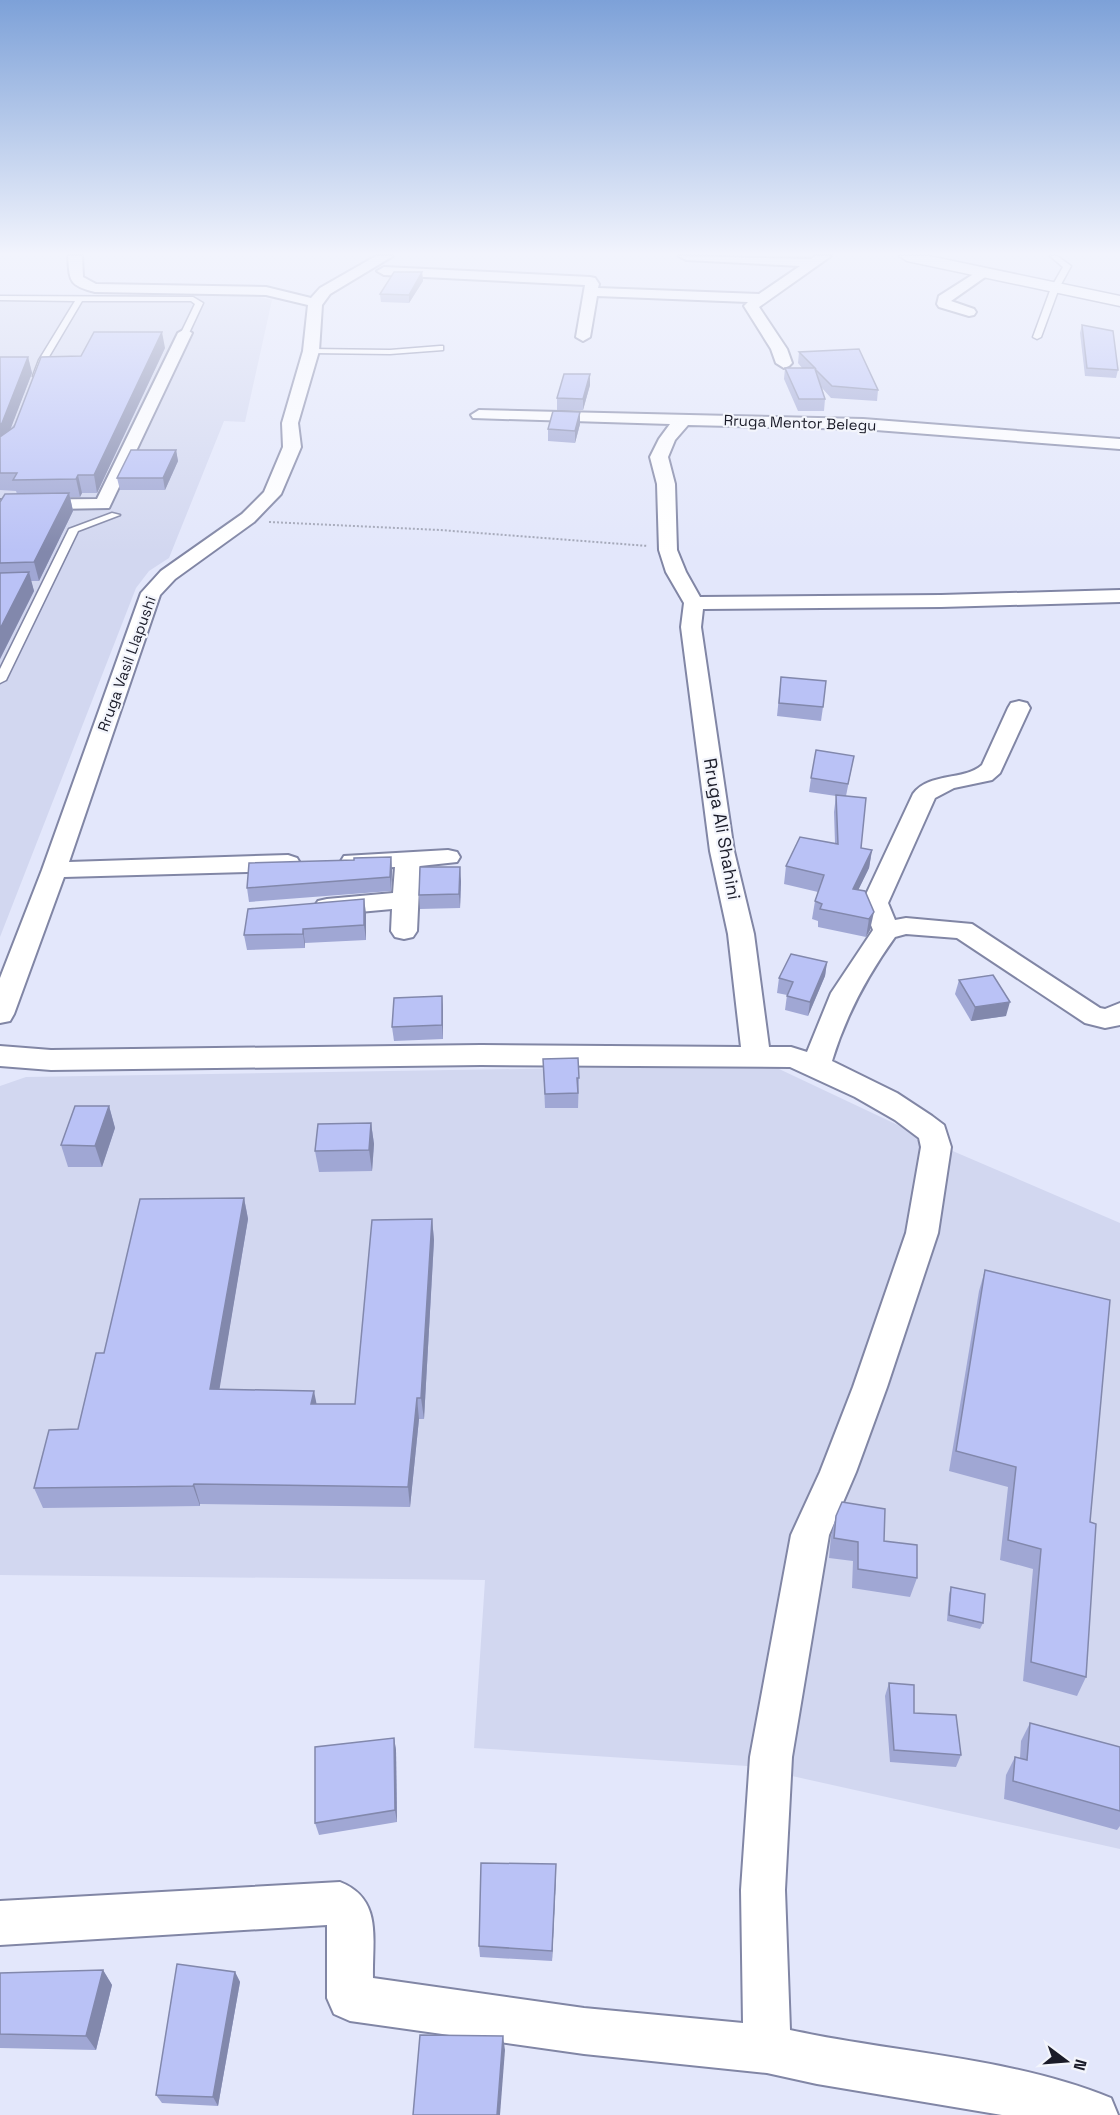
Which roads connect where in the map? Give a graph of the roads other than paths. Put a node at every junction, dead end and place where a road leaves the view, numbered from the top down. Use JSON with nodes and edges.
{"nodes":[{"id":1,"x":46,"y":355,"type":"edge"},
{"id":2,"x":175,"y":355,"type":"edge"},
{"id":3,"x":309,"y":355,"type":"edge"},
{"id":4,"x":780,"y":355,"type":"edge"},
{"id":5,"x":784,"y":363,"type":"dead end"},
{"id":6,"x":36,"y":381,"type":"edge"},
{"id":7,"x":479,"y":415,"type":"dead end"},
{"id":8,"x":683,"y":420,"type":"junction"},
{"id":9,"x":1120,"y":444,"type":"edge"},
{"id":10,"x":0,"y":504,"type":"edge"},
{"id":11,"x":115,"y":515,"type":"dead end"},
{"id":12,"x":1120,"y":596,"type":"edge"},
{"id":13,"x":694,"y":603,"type":"junction"},
{"id":14,"x":0,"y":680,"type":"edge"},
{"id":15,"x":1019,"y":708,"type":"dead end"},
{"id":16,"x":448,"y":857,"type":"dead end"},
{"id":17,"x":408,"y":859,"type":"junction"},
{"id":18,"x":54,"y":870,"type":"junction"},
{"id":19,"x":406,"y":900,"type":"junction"},
{"id":20,"x":303,"y":909,"type":"edge"},
{"id":21,"x":886,"y":930,"type":"junction"},
{"id":22,"x":404,"y":931,"type":"dead end"},
{"id":23,"x":1120,"y":1012,"type":"edge"},
{"id":24,"x":0,"y":1014,"type":"edge"},
{"id":25,"x":0,"y":1056,"type":"edge"},
{"id":26,"x":756,"y":1056,"type":"junction"},
{"id":27,"x":817,"y":1065,"type":"junction"},
{"id":28,"x":0,"y":1923,"type":"edge"},
{"id":29,"x":767,"y":2049,"type":"junction"},
{"id":30,"x":1094,"y":2115,"type":"edge"}],
"edges":[{"from":1,"to":6,"type":"lane"},
{"from":2,"to":10,"type":"street"},
{"from":3,"to":18,"type":"street","name":"Rruga Vasil Llapushi"},
{"from":4,"to":5,"type":"street"},
{"from":7,"to":8,"type":"street","name":"Rruga Mentor Belegu"},
{"from":8,"to":9,"type":"street","name":"Rruga Mentor Belegu"},
{"from":8,"to":13,"type":"street"},
{"from":11,"to":14,"type":"lane"},
{"from":12,"to":13,"type":"street"},
{"from":13,"to":26,"type":"street","name":"Rruga Ali Shahini"},
{"from":15,"to":21,"type":"street"},
{"from":16,"to":17,"type":"street"},
{"from":17,"to":18,"type":"street"},
{"from":17,"to":19,"type":"street"},
{"from":18,"to":24,"type":"street","name":"Rruga Vasil Llapushi"},
{"from":19,"to":20,"type":"street"},
{"from":19,"to":22,"type":"street"},
{"from":21,"to":23,"type":"street"},
{"from":21,"to":27,"type":"street"},
{"from":25,"to":26,"type":"street"},
{"from":26,"to":27,"type":"street"},
{"from":27,"to":29,"type":"street"},
{"from":28,"to":29,"type":"street"},
{"from":29,"to":30,"type":"street"}]}
